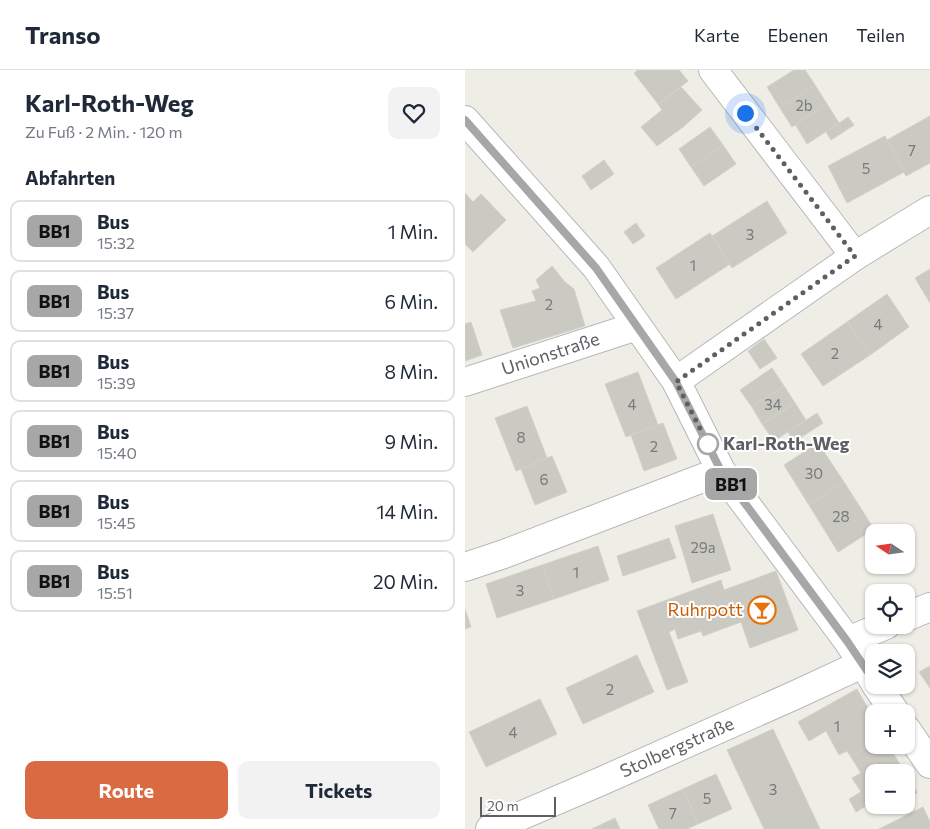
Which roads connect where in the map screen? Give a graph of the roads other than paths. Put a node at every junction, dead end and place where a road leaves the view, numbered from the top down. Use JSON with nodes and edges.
{"nodes":[{"id":1,"x":713,"y":70,"type":"edge"},
{"id":2,"x":465,"y":120,"type":"edge"},
{"id":3,"x":930,"y":210,"type":"edge"},
{"id":4,"x":855,"y":256,"type":"junction"},
{"id":5,"x":637,"y":326,"type":"junction"},
{"id":6,"x":465,"y":382,"type":"edge"},
{"id":7,"x":676,"y":382,"type":"junction"},
{"id":8,"x":721,"y":471,"type":"junction"},
{"id":9,"x":465,"y":567,"type":"edge"},
{"id":10,"x":930,"y":607,"type":"edge"},
{"id":11,"x":915,"y":613,"type":"edge"},
{"id":12,"x":865,"y":634,"type":"edge"},
{"id":13,"x":847,"y":641,"type":"junction"},
{"id":14,"x":865,"y":668,"type":"edge"},
{"id":15,"x":865,"y":678,"type":"edge"},
{"id":16,"x":915,"y":742,"type":"edge"},
{"id":17,"x":930,"y":764,"type":"edge"},
{"id":18,"x":491,"y":829,"type":"edge"}],
"edges":[{"from":1,"to":4,"type":"street"},
{"from":2,"to":5,"type":"street"},
{"from":3,"to":4,"type":"street"},
{"from":4,"to":7,"type":"street"},
{"from":5,"to":6,"type":"street","name":"Unionstraße"},
{"from":5,"to":7,"type":"street"},
{"from":7,"to":8,"type":"street"},
{"from":8,"to":9,"type":"street"},
{"from":8,"to":13,"type":"street"},
{"from":10,"to":11,"type":"street"},
{"from":12,"to":13,"type":"street"},
{"from":13,"to":14,"type":"street"},
{"from":15,"to":18,"type":"street","name":"Stolbergstraße"},
{"from":16,"to":17,"type":"street"}]}
